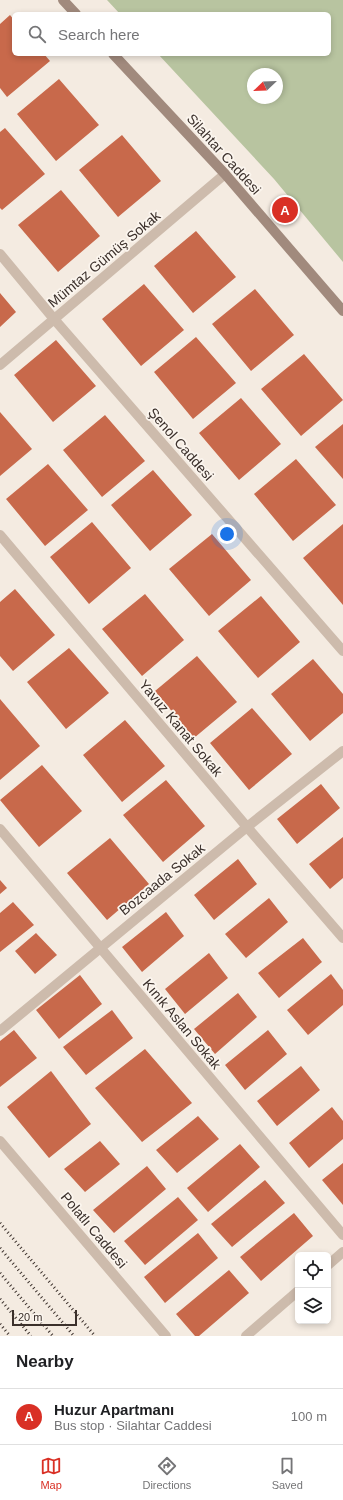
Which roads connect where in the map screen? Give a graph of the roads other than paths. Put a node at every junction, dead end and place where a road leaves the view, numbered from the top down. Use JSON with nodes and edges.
{"nodes":[{"id":1,"x":62,"y":0,"type":"edge"},
{"id":2,"x":74,"y":12,"type":"edge"},
{"id":3,"x":115,"y":56,"type":"edge"},
{"id":4,"x":225,"y":174,"type":"junction"},
{"id":5,"x":0,"y":254,"type":"edge"},
{"id":6,"x":343,"y":311,"type":"edge"},
{"id":7,"x":54,"y":319,"type":"junction"},
{"id":8,"x":0,"y":365,"type":"edge"},
{"id":9,"x":0,"y":535,"type":"edge"},
{"id":10,"x":343,"y":651,"type":"edge"},
{"id":11,"x":343,"y":751,"type":"edge"},
{"id":12,"x":247,"y":827,"type":"junction"},
{"id":13,"x":0,"y":829,"type":"edge"},
{"id":14,"x":343,"y":938,"type":"edge"},
{"id":15,"x":100,"y":949,"type":"junction"},
{"id":16,"x":0,"y":1031,"type":"edge"},
{"id":17,"x":0,"y":1141,"type":"edge"},
{"id":18,"x":343,"y":1235,"type":"edge"},
{"id":19,"x":343,"y":1252,"type":"edge"},
{"id":20,"x":331,"y":1262,"type":"edge"},
{"id":21,"x":295,"y":1294,"type":"edge"},
{"id":22,"x":166,"y":1336,"type":"edge"},
{"id":23,"x":246,"y":1336,"type":"edge"}],
"edges":[{"from":1,"to":2,"type":"main road"},
{"from":3,"to":4,"type":"main road","name":"Silahtar Caddesi"},
{"from":4,"to":6,"type":"main road","name":"Silahtar Caddesi"},
{"from":4,"to":7,"type":"street","name":"Mümtaz Gümüş Sokak"},
{"from":5,"to":7,"type":"street","name":"Şenol Caddesi"},
{"from":7,"to":8,"type":"street","name":"Mümtaz Gümüş Sokak"},
{"from":7,"to":10,"type":"street","name":"Şenol Caddesi"},
{"from":9,"to":12,"type":"street","name":"Yavuz Kanat Sokak"},
{"from":11,"to":12,"type":"street","name":"Bozcaada Sokak"},
{"from":12,"to":14,"type":"street","name":"Yavuz Kanat Sokak"},
{"from":12,"to":15,"type":"street","name":"Bozcaada Sokak"},
{"from":13,"to":15,"type":"street","name":"Kınık Aslan Sokak"},
{"from":15,"to":16,"type":"street","name":"Bozcaada Sokak"},
{"from":15,"to":18,"type":"street","name":"Kınık Aslan Sokak"},
{"from":17,"to":22,"type":"street","name":"Polatlı Caddesi"},
{"from":19,"to":20,"type":"street"},
{"from":21,"to":23,"type":"street"}]}
